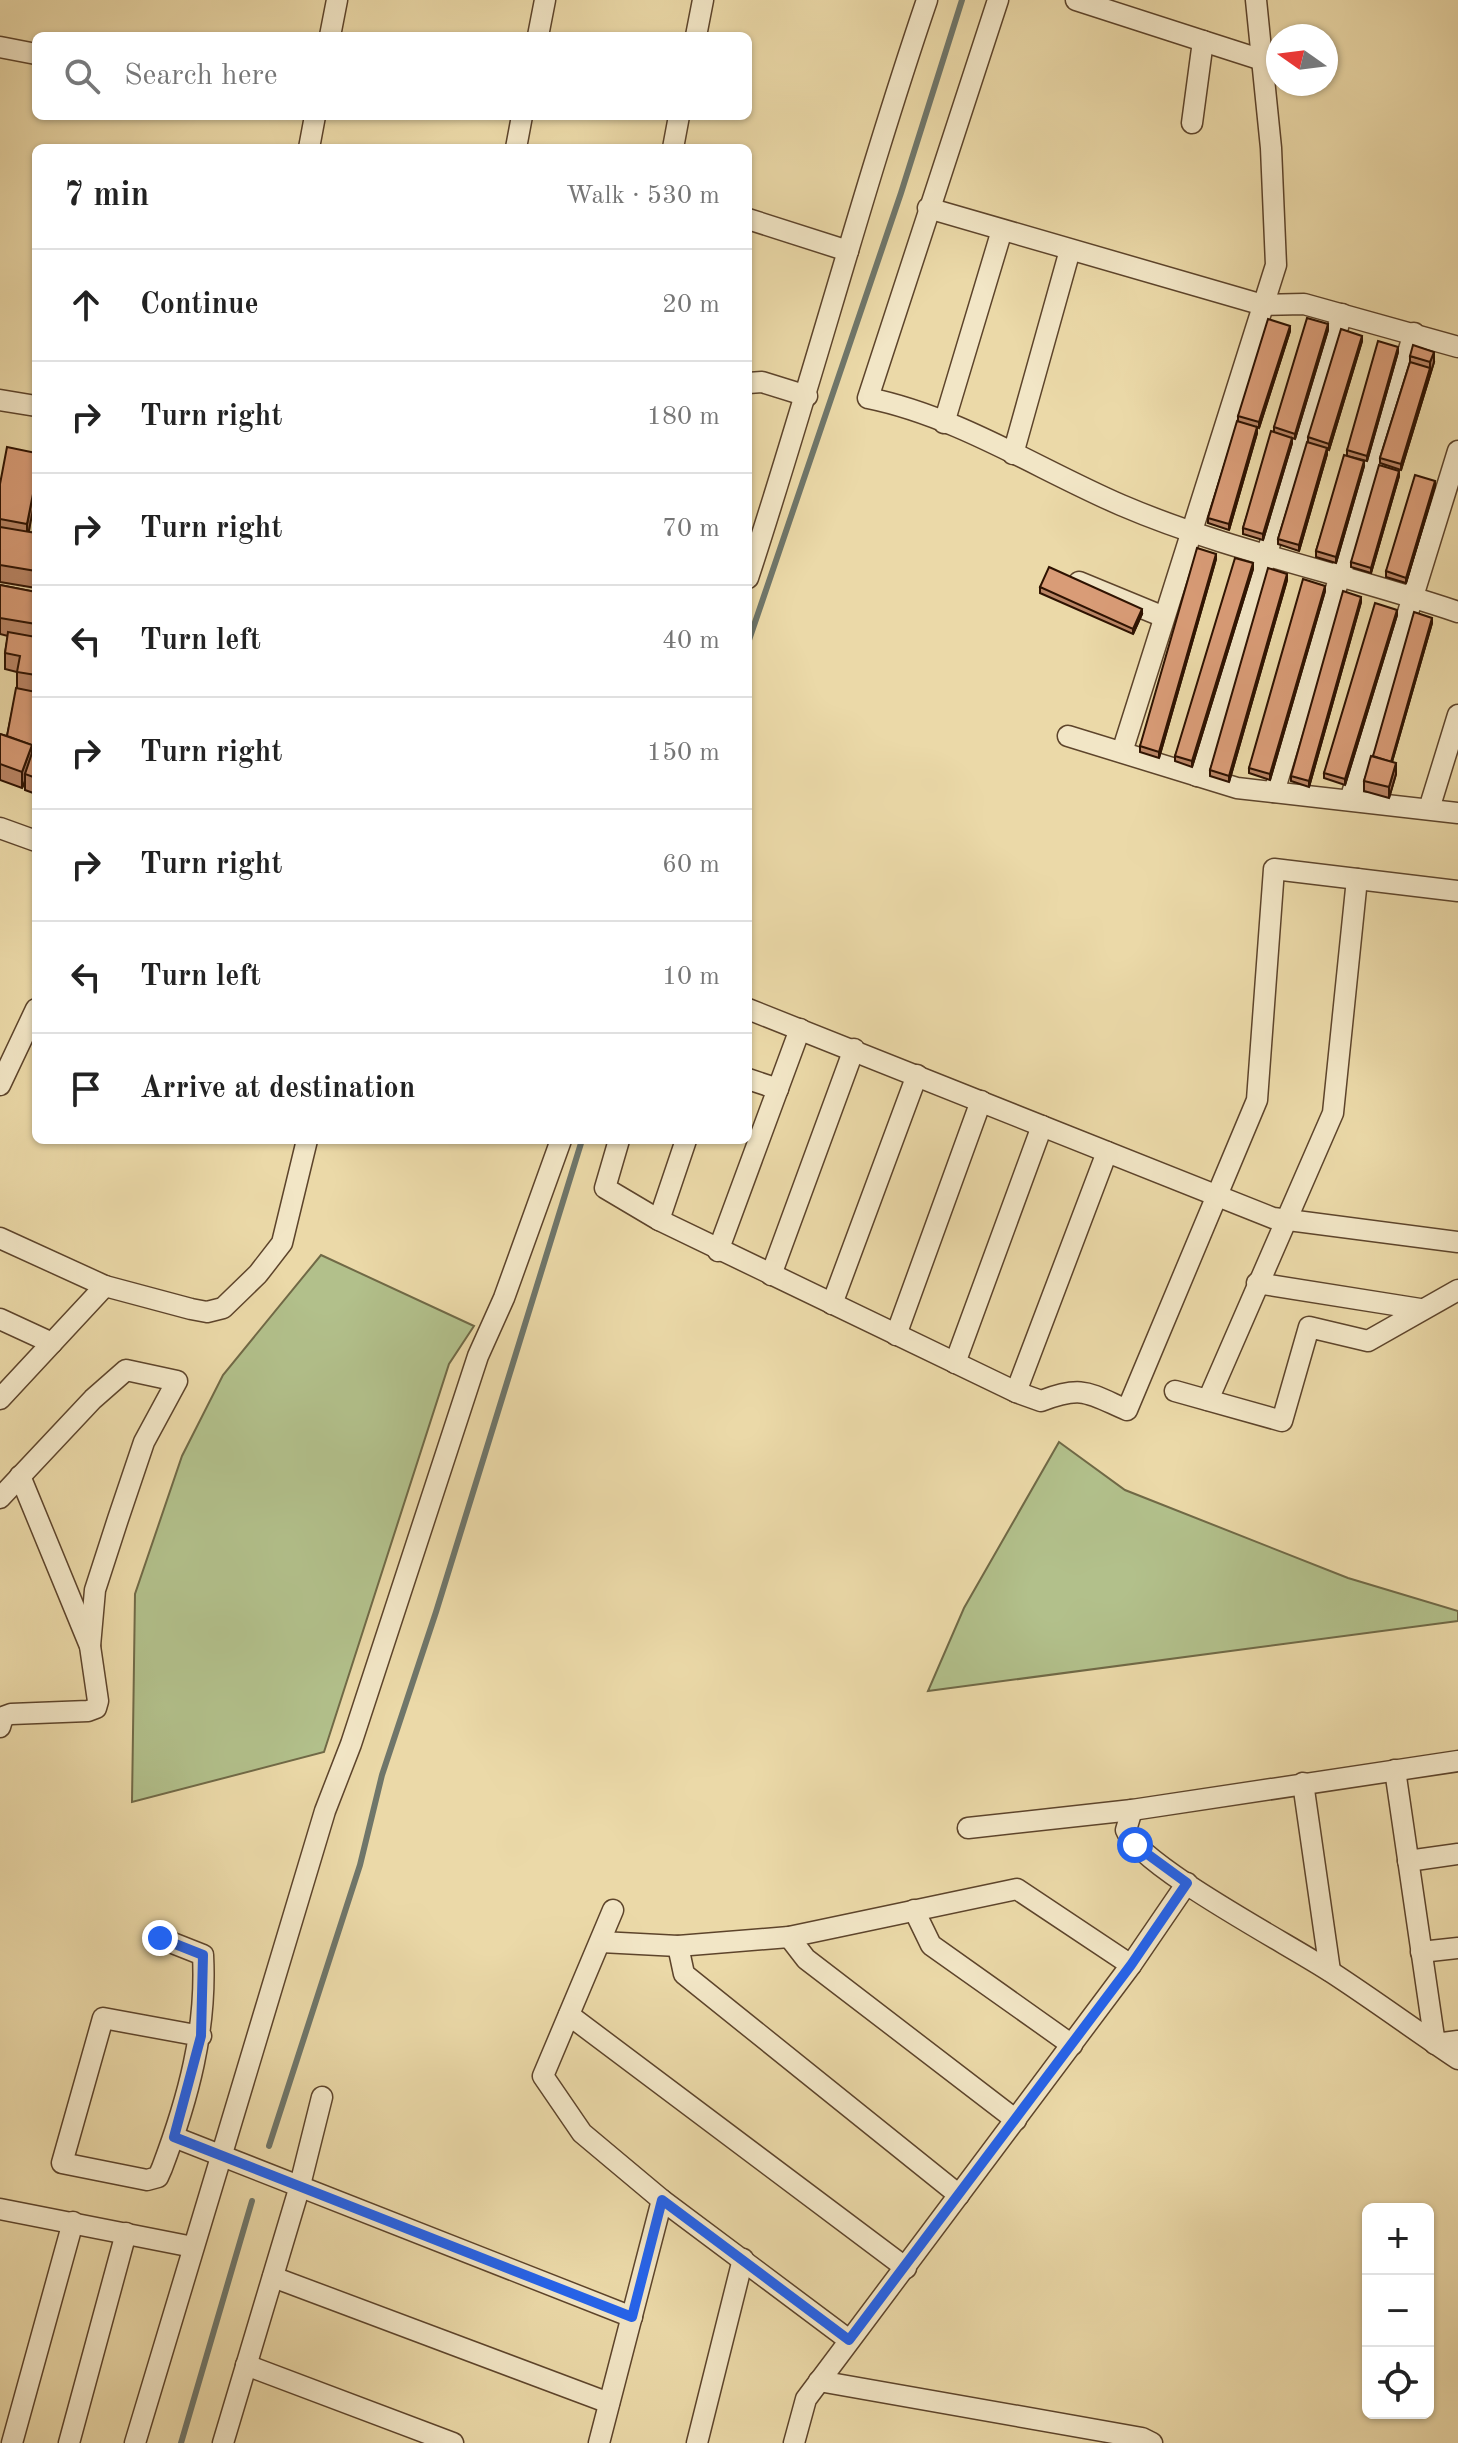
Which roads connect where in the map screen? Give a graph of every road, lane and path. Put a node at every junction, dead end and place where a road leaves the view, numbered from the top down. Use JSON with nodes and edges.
{"nodes":[{"id":1,"x":337,"y":0,"type":"edge"},
{"id":2,"x":545,"y":0,"type":"edge"},
{"id":3,"x":703,"y":0,"type":"edge"},
{"id":4,"x":927,"y":0,"type":"edge"},
{"id":5,"x":998,"y":0,"type":"edge"},
{"id":6,"x":1076,"y":0,"type":"edge"},
{"id":7,"x":1256,"y":0,"type":"edge"},
{"id":8,"x":331,"y":32,"type":"edge"},
{"id":9,"x":539,"y":32,"type":"edge"},
{"id":10,"x":697,"y":32,"type":"edge"},
{"id":11,"x":1203,"y":41,"type":"junction"},
{"id":12,"x":0,"y":47,"type":"edge"},
{"id":13,"x":32,"y":53,"type":"edge"},
{"id":14,"x":1259,"y":59,"type":"junction"},
{"id":15,"x":314,"y":120,"type":"edge"},
{"id":16,"x":521,"y":120,"type":"edge"},
{"id":17,"x":678,"y":120,"type":"edge"},
{"id":18,"x":1192,"y":123,"type":"dead end"},
{"id":19,"x":310,"y":144,"type":"edge"},
{"id":20,"x":517,"y":144,"type":"edge"},
{"id":21,"x":674,"y":144,"type":"edge"},
{"id":22,"x":928,"y":208,"type":"junction"},
{"id":23,"x":752,"y":220,"type":"edge"},
{"id":24,"x":1002,"y":230,"type":"junction"},
{"id":25,"x":1070,"y":250,"type":"junction"},
{"id":26,"x":848,"y":251,"type":"junction"},
{"id":27,"x":1263,"y":305,"type":"junction"},
{"id":28,"x":1342,"y":314,"type":"junction"},
{"id":29,"x":1414,"y":333,"type":"junction"},
{"id":30,"x":1458,"y":347,"type":"edge"},
{"id":31,"x":752,"y":383,"type":"edge"},
{"id":32,"x":807,"y":396,"type":"junction"},
{"id":33,"x":0,"y":400,"type":"edge"},
{"id":34,"x":32,"y":405,"type":"edge"},
{"id":35,"x":944,"y":423,"type":"junction"},
{"id":36,"x":1458,"y":451,"type":"edge"},
{"id":37,"x":1013,"y":454,"type":"junction"},
{"id":38,"x":1191,"y":530,"type":"junction"},
{"id":39,"x":1267,"y":553,"type":"junction"},
{"id":40,"x":752,"y":566,"type":"edge"},
{"id":41,"x":1340,"y":575,"type":"junction"},
{"id":42,"x":1069,"y":577,"type":"edge"},
{"id":43,"x":1412,"y":596,"type":"junction"},
{"id":44,"x":1458,"y":612,"type":"edge"},
{"id":45,"x":1164,"y":617,"type":"junction"},
{"id":46,"x":1458,"y":715,"type":"edge"},
{"id":47,"x":1068,"y":736,"type":"dead end"},
{"id":48,"x":1122,"y":752,"type":"junction"},
{"id":49,"x":1197,"y":776,"type":"junction"},
{"id":50,"x":1274,"y":792,"type":"junction"},
{"id":51,"x":1350,"y":800,"type":"junction"},
{"id":52,"x":1429,"y":809,"type":"junction"},
{"id":53,"x":1458,"y":813,"type":"edge"},
{"id":54,"x":0,"y":828,"type":"edge"},
{"id":55,"x":32,"y":840,"type":"edge"},
{"id":56,"x":1357,"y":879,"type":"junction"},
{"id":57,"x":1458,"y":891,"type":"edge"},
{"id":58,"x":752,"y":1011,"type":"edge"},
{"id":59,"x":32,"y":1017,"type":"edge"},
{"id":60,"x":800,"y":1029,"type":"junction"},
{"id":61,"x":854,"y":1049,"type":"junction"},
{"id":62,"x":917,"y":1075,"type":"junction"},
{"id":63,"x":752,"y":1080,"type":"edge"},
{"id":64,"x":0,"y":1085,"type":"edge"},
{"id":65,"x":778,"y":1089,"type":"junction"},
{"id":66,"x":981,"y":1101,"type":"junction"},
{"id":67,"x":1042,"y":1126,"type":"junction"},
{"id":68,"x":306,"y":1144,"type":"edge"},
{"id":69,"x":560,"y":1144,"type":"edge"},
{"id":70,"x":618,"y":1144,"type":"edge"},
{"id":71,"x":685,"y":1144,"type":"edge"},
{"id":72,"x":1107,"y":1152,"type":"junction"},
{"id":73,"x":1215,"y":1196,"type":"junction"},
{"id":74,"x":659,"y":1220,"type":"junction"},
{"id":75,"x":1288,"y":1220,"type":"junction"},
{"id":76,"x":0,"y":1238,"type":"edge"},
{"id":77,"x":1458,"y":1242,"type":"edge"},
{"id":78,"x":718,"y":1251,"type":"junction"},
{"id":79,"x":771,"y":1275,"type":"junction"},
{"id":80,"x":1257,"y":1283,"type":"junction"},
{"id":81,"x":105,"y":1286,"type":"junction"},
{"id":82,"x":1458,"y":1290,"type":"edge"},
{"id":83,"x":832,"y":1304,"type":"junction"},
{"id":84,"x":1420,"y":1309,"type":"junction"},
{"id":85,"x":0,"y":1319,"type":"edge"},
{"id":86,"x":896,"y":1335,"type":"junction"},
{"id":87,"x":52,"y":1343,"type":"junction"},
{"id":88,"x":955,"y":1363,"type":"junction"},
{"id":89,"x":1175,"y":1391,"type":"dead end"},
{"id":90,"x":1016,"y":1392,"type":"junction"},
{"id":91,"x":0,"y":1399,"type":"edge"},
{"id":92,"x":1208,"y":1400,"type":"junction"},
{"id":93,"x":20,"y":1476,"type":"junction"},
{"id":94,"x":0,"y":1498,"type":"edge"},
{"id":95,"x":90,"y":1646,"type":"junction"},
{"id":96,"x":0,"y":1727,"type":"edge"},
{"id":97,"x":1458,"y":1761,"type":"edge"},
{"id":98,"x":1395,"y":1770,"type":"junction"},
{"id":99,"x":1303,"y":1783,"type":"junction"},
{"id":100,"x":1132,"y":1810,"type":"junction"},
{"id":101,"x":968,"y":1828,"type":"dead end"},
{"id":102,"x":1458,"y":1854,"type":"edge"},
{"id":103,"x":1408,"y":1861,"type":"junction"},
{"id":104,"x":1187,"y":1883,"type":"junction"},
{"id":105,"x":613,"y":1910,"type":"dead end"},
{"id":106,"x":914,"y":1910,"type":"junction"},
{"id":107,"x":789,"y":1937,"type":"junction"},
{"id":108,"x":160,"y":1938,"type":"dead end"},
{"id":109,"x":601,"y":1942,"type":"junction"},
{"id":110,"x":678,"y":1946,"type":"junction"},
{"id":111,"x":1458,"y":1948,"type":"edge"},
{"id":112,"x":1421,"y":1952,"type":"junction"},
{"id":113,"x":1131,"y":1965,"type":"junction"},
{"id":114,"x":1330,"y":1971,"type":"junction"},
{"id":115,"x":569,"y":2015,"type":"junction"},
{"id":116,"x":201,"y":2036,"type":"junction"},
{"id":117,"x":1458,"y":2041,"type":"edge"},
{"id":118,"x":1435,"y":2044,"type":"junction"},
{"id":119,"x":1072,"y":2045,"type":"junction"},
{"id":120,"x":1458,"y":2059,"type":"edge"},
{"id":121,"x":322,"y":2097,"type":"dead end"},
{"id":122,"x":1016,"y":2120,"type":"junction"},
{"id":123,"x":174,"y":2137,"type":"junction"},
{"id":124,"x":220,"y":2153,"type":"junction"},
{"id":125,"x":299,"y":2189,"type":"junction"},
{"id":126,"x":959,"y":2195,"type":"junction"},
{"id":127,"x":662,"y":2200,"type":"junction"},
{"id":128,"x":1,"y":2213,"type":"edge"},
{"id":129,"x":73,"y":2222,"type":"junction"},
{"id":130,"x":126,"y":2233,"type":"junction"},
{"id":131,"x":193,"y":2247,"type":"junction"},
{"id":132,"x":743,"y":2259,"type":"junction"},
{"id":133,"x":906,"y":2268,"type":"junction"},
{"id":134,"x":273,"y":2277,"type":"junction"},
{"id":135,"x":632,"y":2317,"type":"junction"},
{"id":136,"x":849,"y":2340,"type":"junction"},
{"id":137,"x":246,"y":2365,"type":"junction"},
{"id":138,"x":819,"y":2381,"type":"junction"},
{"id":139,"x":609,"y":2403,"type":"junction"},
{"id":140,"x":12,"y":2443,"type":"edge"},
{"id":141,"x":69,"y":2443,"type":"edge"},
{"id":142,"x":135,"y":2443,"type":"edge"},
{"id":143,"x":223,"y":2443,"type":"edge"},
{"id":144,"x":453,"y":2443,"type":"edge"},
{"id":145,"x":599,"y":2443,"type":"edge"},
{"id":146,"x":697,"y":2443,"type":"edge"},
{"id":147,"x":794,"y":2443,"type":"edge"},
{"id":148,"x":1152,"y":2443,"type":"edge"}],
"edges":[{"from":1,"to":8,"type":"street"},
{"from":2,"to":9,"type":"street"},
{"from":3,"to":10,"type":"street"},
{"from":4,"to":26,"type":"street"},
{"from":5,"to":22,"type":"street"},
{"from":6,"to":11,"type":"street"},
{"from":7,"to":14,"type":"street"},
{"from":11,"to":14,"type":"street"},
{"from":11,"to":18,"type":"street"},
{"from":12,"to":13,"type":"street"},
{"from":14,"to":27,"type":"street"},
{"from":15,"to":19,"type":"street"},
{"from":16,"to":20,"type":"street"},
{"from":17,"to":21,"type":"street"},
{"from":22,"to":24,"type":"street"},
{"from":22,"to":35,"type":"street"},
{"from":23,"to":26,"type":"street"},
{"from":24,"to":25,"type":"street"},
{"from":24,"to":35,"type":"street"},
{"from":25,"to":27,"type":"street"},
{"from":25,"to":37,"type":"street"},
{"from":26,"to":32,"type":"street"},
{"from":27,"to":28,"type":"street"},
{"from":27,"to":38,"type":"street"},
{"from":28,"to":29,"type":"street"},
{"from":28,"to":39,"type":"street"},
{"from":29,"to":30,"type":"street"},
{"from":29,"to":41,"type":"street"},
{"from":31,"to":32,"type":"street"},
{"from":32,"to":40,"type":"street"},
{"from":33,"to":34,"type":"street"},
{"from":35,"to":37,"type":"street"},
{"from":36,"to":43,"type":"street"},
{"from":37,"to":38,"type":"street"},
{"from":38,"to":39,"type":"street"},
{"from":38,"to":45,"type":"street"},
{"from":39,"to":41,"type":"street"},
{"from":39,"to":49,"type":"street"},
{"from":41,"to":43,"type":"street"},
{"from":41,"to":50,"type":"street"},
{"from":42,"to":45,"type":"street"},
{"from":43,"to":44,"type":"street"},
{"from":43,"to":51,"type":"street"},
{"from":45,"to":48,"type":"street"},
{"from":46,"to":52,"type":"street"},
{"from":47,"to":48,"type":"street"},
{"from":48,"to":49,"type":"street"},
{"from":49,"to":50,"type":"street"},
{"from":50,"to":51,"type":"street"},
{"from":51,"to":52,"type":"street"},
{"from":52,"to":53,"type":"street"},
{"from":54,"to":55,"type":"street"},
{"from":56,"to":57,"type":"street"},
{"from":56,"to":73,"type":"street"},
{"from":56,"to":75,"type":"street"},
{"from":58,"to":60,"type":"street"},
{"from":59,"to":64,"type":"street"},
{"from":60,"to":61,"type":"street"},
{"from":60,"to":65,"type":"street"},
{"from":61,"to":62,"type":"street"},
{"from":61,"to":79,"type":"street"},
{"from":62,"to":66,"type":"street"},
{"from":62,"to":83,"type":"street"},
{"from":63,"to":65,"type":"street"},
{"from":65,"to":78,"type":"street"},
{"from":66,"to":67,"type":"street"},
{"from":66,"to":86,"type":"street"},
{"from":67,"to":72,"type":"street"},
{"from":67,"to":88,"type":"street"},
{"from":68,"to":81,"type":"street"},
{"from":69,"to":124,"type":"street"},
{"from":70,"to":74,"type":"street"},
{"from":71,"to":74,"type":"street"},
{"from":72,"to":73,"type":"street"},
{"from":72,"to":90,"type":"street"},
{"from":73,"to":75,"type":"street"},
{"from":73,"to":90,"type":"street"},
{"from":74,"to":78,"type":"street"},
{"from":75,"to":77,"type":"street"},
{"from":75,"to":80,"type":"street"},
{"from":76,"to":81,"type":"street"},
{"from":78,"to":79,"type":"street"},
{"from":79,"to":83,"type":"street"},
{"from":80,"to":84,"type":"street"},
{"from":80,"to":92,"type":"street"},
{"from":81,"to":87,"type":"street"},
{"from":82,"to":84,"type":"street"},
{"from":83,"to":86,"type":"street"},
{"from":84,"to":92,"type":"street"},
{"from":85,"to":87,"type":"street"},
{"from":86,"to":88,"type":"street"},
{"from":87,"to":91,"type":"street"},
{"from":88,"to":90,"type":"street"},
{"from":89,"to":92,"type":"street"},
{"from":93,"to":94,"type":"street"},
{"from":93,"to":95,"type":"street"},
{"from":93,"to":95,"type":"street"},
{"from":95,"to":96,"type":"street"},
{"from":97,"to":98,"type":"street"},
{"from":98,"to":99,"type":"street"},
{"from":98,"to":103,"type":"street"},
{"from":99,"to":100,"type":"street"},
{"from":99,"to":114,"type":"street"},
{"from":100,"to":101,"type":"street"},
{"from":100,"to":104,"type":"street"},
{"from":102,"to":103,"type":"street"},
{"from":103,"to":112,"type":"street"},
{"from":104,"to":113,"type":"street"},
{"from":104,"to":114,"type":"street"},
{"from":105,"to":109,"type":"street"},
{"from":106,"to":107,"type":"street"},
{"from":106,"to":113,"type":"street"},
{"from":106,"to":119,"type":"street"},
{"from":107,"to":110,"type":"street"},
{"from":107,"to":122,"type":"street"},
{"from":108,"to":116,"type":"street"},
{"from":109,"to":110,"type":"street"},
{"from":109,"to":115,"type":"street"},
{"from":110,"to":126,"type":"street"},
{"from":111,"to":112,"type":"street"},
{"from":112,"to":118,"type":"street"},
{"from":113,"to":119,"type":"street"},
{"from":114,"to":118,"type":"street"},
{"from":115,"to":127,"type":"street"},
{"from":115,"to":133,"type":"street"},
{"from":116,"to":123,"type":"street"},
{"from":116,"to":123,"type":"street"},
{"from":117,"to":118,"type":"street"},
{"from":118,"to":120,"type":"street"},
{"from":119,"to":122,"type":"street"},
{"from":121,"to":125,"type":"street"},
{"from":122,"to":126,"type":"street"},
{"from":123,"to":124,"type":"street"},
{"from":124,"to":125,"type":"street"},
{"from":124,"to":131,"type":"street"},
{"from":125,"to":134,"type":"street"},
{"from":125,"to":135,"type":"street"},
{"from":126,"to":133,"type":"street"},
{"from":127,"to":132,"type":"street"},
{"from":127,"to":135,"type":"street"},
{"from":128,"to":129,"type":"street"},
{"from":129,"to":130,"type":"street"},
{"from":129,"to":140,"type":"street"},
{"from":130,"to":131,"type":"street"},
{"from":130,"to":141,"type":"street"},
{"from":131,"to":142,"type":"street"},
{"from":132,"to":136,"type":"street"},
{"from":132,"to":146,"type":"street"},
{"from":133,"to":136,"type":"street"},
{"from":134,"to":137,"type":"street"},
{"from":134,"to":139,"type":"street"},
{"from":135,"to":139,"type":"street"},
{"from":136,"to":138,"type":"street"},
{"from":137,"to":143,"type":"street"},
{"from":137,"to":144,"type":"street"},
{"from":138,"to":147,"type":"street"},
{"from":138,"to":148,"type":"street"},
{"from":139,"to":145,"type":"street"}]}
